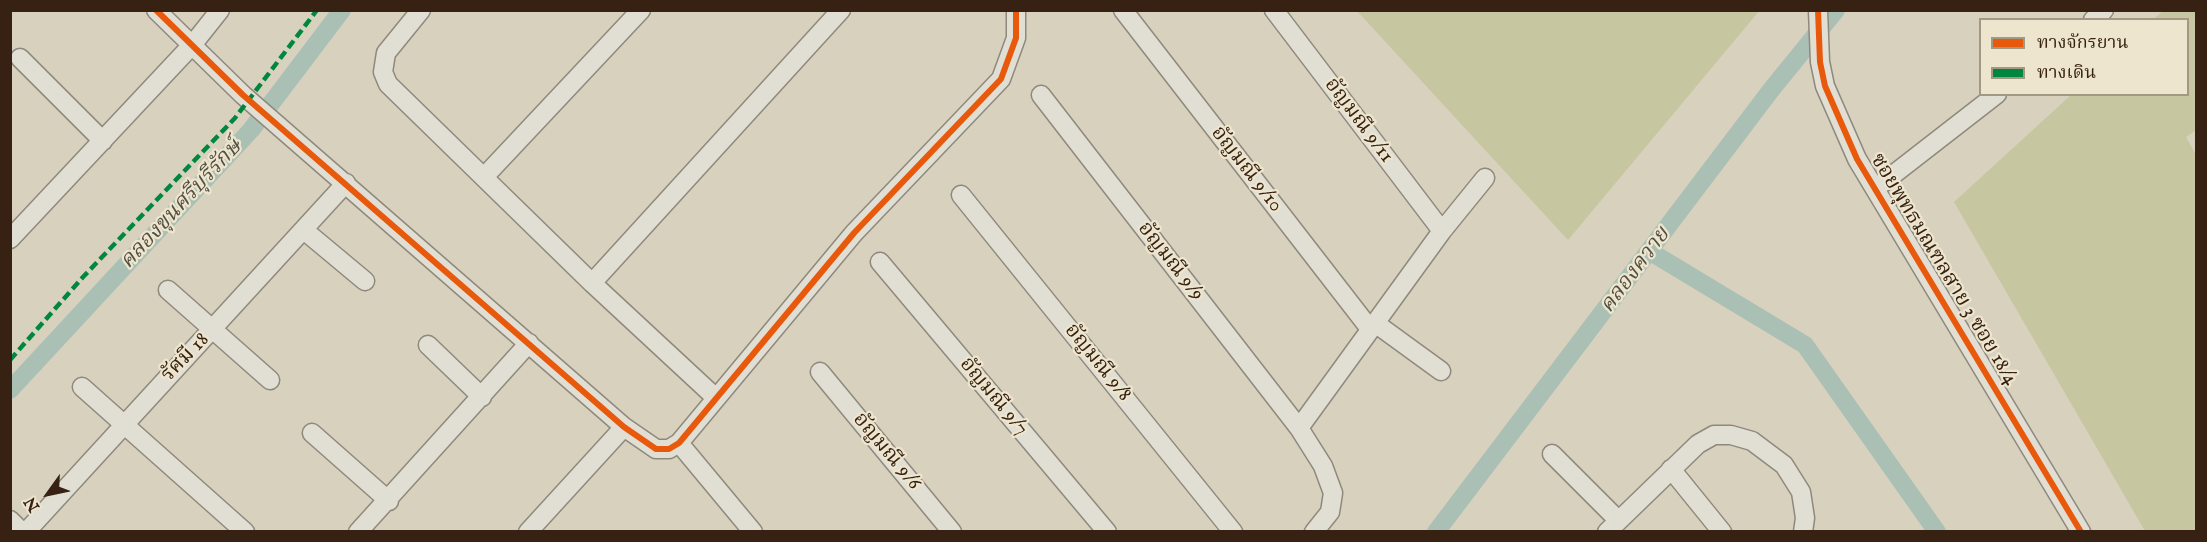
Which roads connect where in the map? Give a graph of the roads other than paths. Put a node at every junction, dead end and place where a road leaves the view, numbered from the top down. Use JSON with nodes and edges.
{"nodes":[{"id":1,"x":156,"y":10,"type":"edge"},
{"id":2,"x":220,"y":10,"type":"edge"},
{"id":3,"x":421,"y":10,"type":"edge"},
{"id":4,"x":640,"y":10,"type":"edge"},
{"id":5,"x":842,"y":10,"type":"edge"},
{"id":6,"x":1016,"y":10,"type":"edge"},
{"id":7,"x":1123,"y":10,"type":"edge"},
{"id":8,"x":1274,"y":10,"type":"edge"},
{"id":9,"x":1818,"y":10,"type":"edge"},
{"id":10,"x":193,"y":44,"type":"junction"},
{"id":11,"x":20,"y":58,"type":"dead end"},
{"id":12,"x":1041,"y":95,"type":"dead end"},
{"id":13,"x":1994,"y":96,"type":"edge"},
{"id":14,"x":103,"y":141,"type":"junction"},
{"id":15,"x":484,"y":177,"type":"junction"},
{"id":16,"x":1485,"y":178,"type":"dead end"},
{"id":17,"x":346,"y":183,"type":"junction"},
{"id":18,"x":1876,"y":188,"type":"junction"},
{"id":19,"x":961,"y":195,"type":"dead end"},
{"id":20,"x":305,"y":231,"type":"junction"},
{"id":21,"x":1442,"y":231,"type":"junction"},
{"id":22,"x":10,"y":239,"type":"edge"},
{"id":23,"x":880,"y":262,"type":"dead end"},
{"id":24,"x":365,"y":281,"type":"dead end"},
{"id":25,"x":592,"y":283,"type":"junction"},
{"id":26,"x":168,"y":290,"type":"dead end"},
{"id":27,"x":1372,"y":326,"type":"junction"},
{"id":28,"x":214,"y":329,"type":"junction"},
{"id":29,"x":529,"y":342,"type":"junction"},
{"id":30,"x":428,"y":345,"type":"dead end"},
{"id":31,"x":1441,"y":371,"type":"dead end"},
{"id":32,"x":820,"y":372,"type":"dead end"},
{"id":33,"x":270,"y":380,"type":"dead end"},
{"id":34,"x":82,"y":387,"type":"dead end"},
{"id":35,"x":482,"y":397,"type":"junction"},
{"id":36,"x":716,"y":398,"type":"junction"},
{"id":37,"x":123,"y":424,"type":"junction"},
{"id":38,"x":624,"y":427,"type":"junction"},
{"id":39,"x":1299,"y":428,"type":"junction"},
{"id":40,"x":312,"y":433,"type":"dead end"},
{"id":41,"x":679,"y":443,"type":"junction"},
{"id":42,"x":1552,"y":454,"type":"dead end"},
{"id":43,"x":1671,"y":469,"type":"junction"},
{"id":44,"x":389,"y":501,"type":"junction"},
{"id":45,"x":10,"y":520,"type":"edge"},
{"id":46,"x":1613,"y":526,"type":"edge"},
{"id":47,"x":24,"y":531,"type":"edge"},
{"id":48,"x":245,"y":531,"type":"edge"},
{"id":49,"x":358,"y":531,"type":"edge"},
{"id":50,"x":528,"y":531,"type":"edge"},
{"id":51,"x":753,"y":531,"type":"edge"},
{"id":52,"x":952,"y":531,"type":"edge"},
{"id":53,"x":1107,"y":531,"type":"edge"},
{"id":54,"x":1233,"y":531,"type":"edge"},
{"id":55,"x":1314,"y":531,"type":"edge"},
{"id":56,"x":1722,"y":531,"type":"edge"},
{"id":57,"x":1803,"y":531,"type":"edge"},
{"id":58,"x":2081,"y":531,"type":"edge"}],
"edges":[{"from":1,"to":10,"type":"street"},
{"from":2,"to":10,"type":"street"},
{"from":3,"to":15,"type":"street"},
{"from":4,"to":15,"type":"street"},
{"from":5,"to":25,"type":"street"},
{"from":6,"to":36,"type":"street"},
{"from":7,"to":27,"type":"street","name":"อัญมณี 9/10"},
{"from":8,"to":21,"type":"street","name":"อัญมณี 9/11"},
{"from":9,"to":18,"type":"street","name":"ซอยพุทธมณฑลสาย 3 ซอย 18/4"},
{"from":10,"to":14,"type":"street"},
{"from":10,"to":17,"type":"street"},
{"from":11,"to":14,"type":"street"},
{"from":12,"to":39,"type":"street","name":"อัญมณี 9/9"},
{"from":13,"to":18,"type":"street"},
{"from":14,"to":22,"type":"street"},
{"from":15,"to":25,"type":"street"},
{"from":16,"to":21,"type":"street"},
{"from":17,"to":20,"type":"street","name":"รัศมี 18"},
{"from":17,"to":29,"type":"street"},
{"from":18,"to":58,"type":"street","name":"ซอยพุทธมณฑลสาย 3 ซอย 18/4"},
{"from":19,"to":54,"type":"street","name":"อัญมณี 9/8"},
{"from":20,"to":24,"type":"street"},
{"from":20,"to":28,"type":"street","name":"รัศมี 18"},
{"from":21,"to":27,"type":"street"},
{"from":23,"to":53,"type":"street","name":"อัญมณี 9/7"},
{"from":25,"to":36,"type":"street"},
{"from":26,"to":28,"type":"street"},
{"from":27,"to":31,"type":"street","name":"อัญมณี 9/10"},
{"from":27,"to":39,"type":"street"},
{"from":28,"to":33,"type":"street"},
{"from":28,"to":37,"type":"street","name":"รัศมี 18"},
{"from":29,"to":35,"type":"street"},
{"from":29,"to":38,"type":"street"},
{"from":30,"to":35,"type":"street"},
{"from":32,"to":52,"type":"street","name":"อัญมณี 9/6"},
{"from":34,"to":37,"type":"street"},
{"from":35,"to":44,"type":"street"},
{"from":36,"to":41,"type":"street"},
{"from":37,"to":47,"type":"street","name":"รัศมี 18"},
{"from":37,"to":48,"type":"street"},
{"from":38,"to":41,"type":"street"},
{"from":38,"to":50,"type":"street"},
{"from":39,"to":55,"type":"street","name":"อัญมณี 9/9"},
{"from":40,"to":44,"type":"street"},
{"from":41,"to":51,"type":"street"},
{"from":42,"to":46,"type":"street"},
{"from":43,"to":46,"type":"street"},
{"from":43,"to":56,"type":"street"},
{"from":43,"to":57,"type":"street"},
{"from":44,"to":49,"type":"street"},
{"from":45,"to":47,"type":"street"}]}
